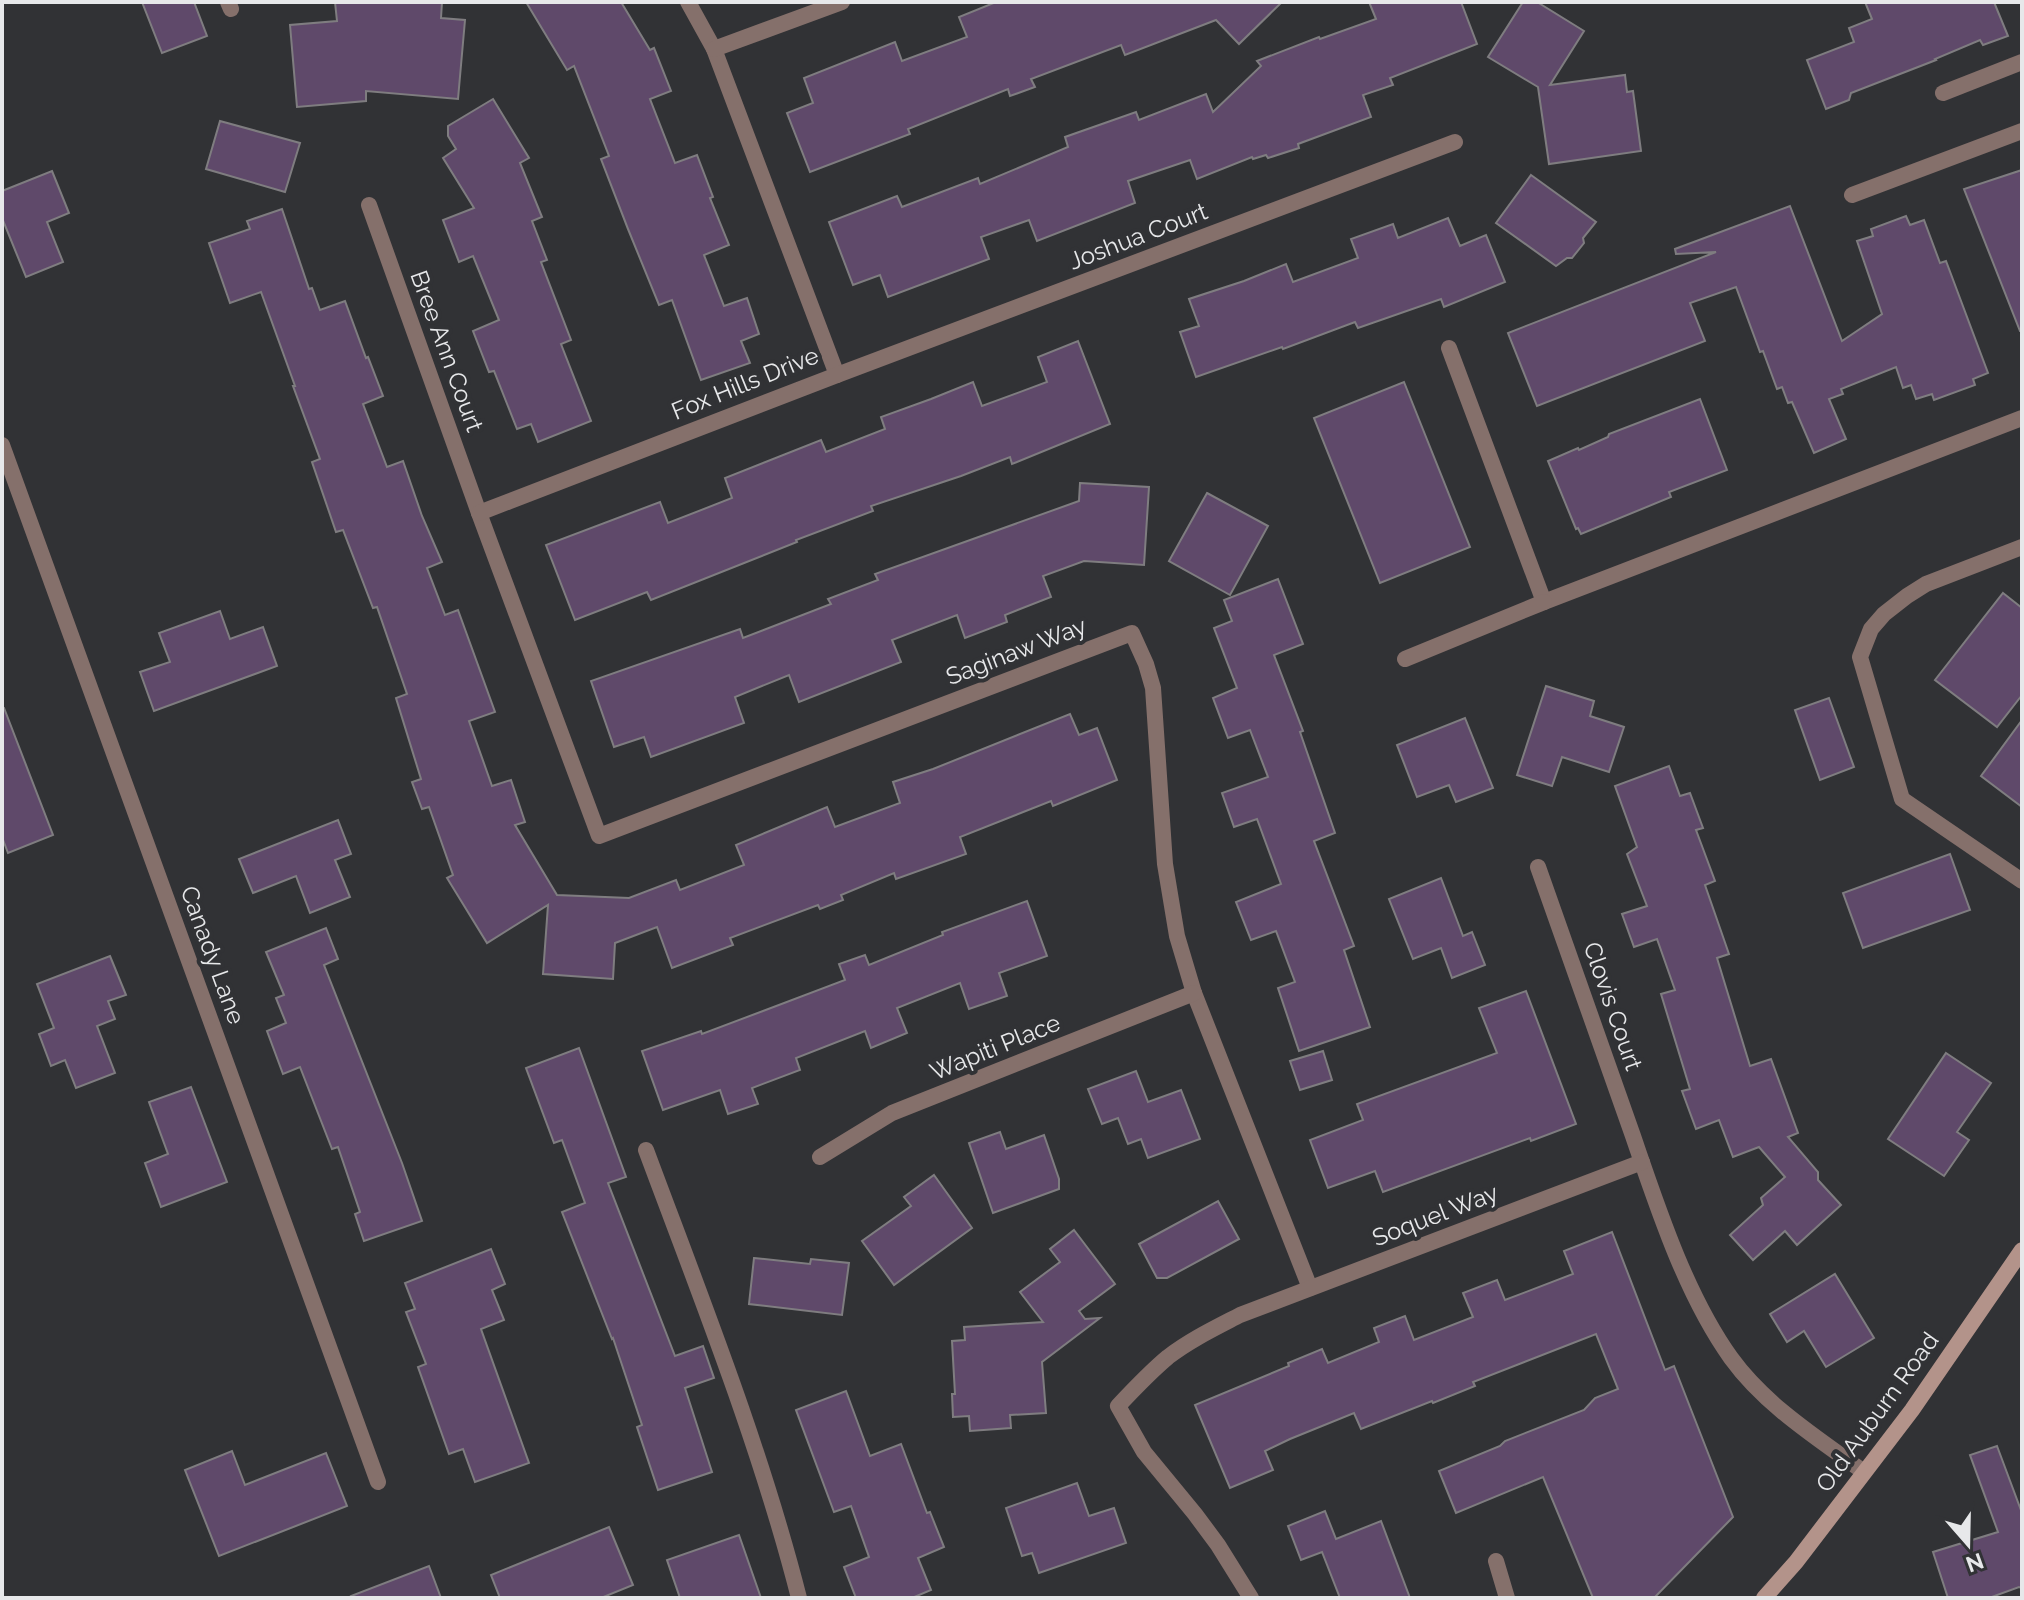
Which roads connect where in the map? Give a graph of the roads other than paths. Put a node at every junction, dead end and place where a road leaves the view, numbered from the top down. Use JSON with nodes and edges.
{"nodes":[{"id":1,"x":688,"y":2,"type":"edge"},
{"id":2,"x":842,"y":2,"type":"edge"},
{"id":3,"x":714,"y":49,"type":"junction"},
{"id":4,"x":2022,"y":62,"type":"edge"},
{"id":5,"x":1943,"y":93,"type":"dead end"},
{"id":6,"x":2022,"y":131,"type":"edge"},
{"id":7,"x":1455,"y":142,"type":"dead end"},
{"id":8,"x":1852,"y":195,"type":"dead end"},
{"id":9,"x":369,"y":205,"type":"dead end"},
{"id":10,"x":1449,"y":348,"type":"dead end"},
{"id":11,"x":837,"y":375,"type":"junction"},
{"id":12,"x":2022,"y":418,"type":"edge"},
{"id":13,"x":2,"y":445,"type":"edge"},
{"id":14,"x":479,"y":513,"type":"junction"},
{"id":15,"x":2022,"y":547,"type":"edge"},
{"id":16,"x":1544,"y":602,"type":"junction"},
{"id":17,"x":1405,"y":659,"type":"dead end"},
{"id":18,"x":1538,"y":867,"type":"dead end"},
{"id":19,"x":2022,"y":881,"type":"edge"},
{"id":20,"x":1194,"y":993,"type":"junction"},
{"id":21,"x":646,"y":1150,"type":"dead end"},
{"id":22,"x":820,"y":1157,"type":"dead end"},
{"id":23,"x":1642,"y":1162,"type":"junction"},
{"id":24,"x":2022,"y":1250,"type":"edge"},
{"id":25,"x":1310,"y":1288,"type":"junction"},
{"id":26,"x":1864,"y":1472,"type":"junction"},
{"id":27,"x":378,"y":1482,"type":"dead end"},
{"id":28,"x":1496,"y":1561,"type":"dead end"},
{"id":29,"x":799,"y":1598,"type":"edge"},
{"id":30,"x":1251,"y":1598,"type":"edge"},
{"id":31,"x":1507,"y":1598,"type":"edge"},
{"id":32,"x":1764,"y":1598,"type":"edge"}],
"edges":[{"from":1,"to":3,"type":"street","name":"Fox Hills Drive"},
{"from":2,"to":3,"type":"street"},
{"from":3,"to":11,"type":"street","name":"Fox Hills Drive"},
{"from":4,"to":5,"type":"street"},
{"from":6,"to":8,"type":"street"},
{"from":7,"to":11,"type":"street","name":"Joshua Court"},
{"from":9,"to":14,"type":"street","name":"Bree Ann Court"},
{"from":10,"to":16,"type":"street"},
{"from":11,"to":14,"type":"street","name":"Fox Hills Drive"},
{"from":12,"to":16,"type":"street"},
{"from":13,"to":27,"type":"street","name":"Canady Lane"},
{"from":14,"to":20,"type":"street","name":"Saginaw Way"},
{"from":15,"to":19,"type":"street"},
{"from":16,"to":17,"type":"street"},
{"from":18,"to":23,"type":"street","name":"Clovis Court"},
{"from":20,"to":22,"type":"street","name":"Wapiti Place"},
{"from":20,"to":25,"type":"street","name":"Saginaw Way"},
{"from":21,"to":29,"type":"street"},
{"from":23,"to":25,"type":"street","name":"Soquel Way"},
{"from":23,"to":26,"type":"street"},
{"from":24,"to":26,"type":"main road","name":"Old Auburn Road"},
{"from":25,"to":30,"type":"street","name":"Soquel Way"},
{"from":26,"to":32,"type":"main road","name":"Old Auburn Road"},
{"from":28,"to":31,"type":"street"}]}
